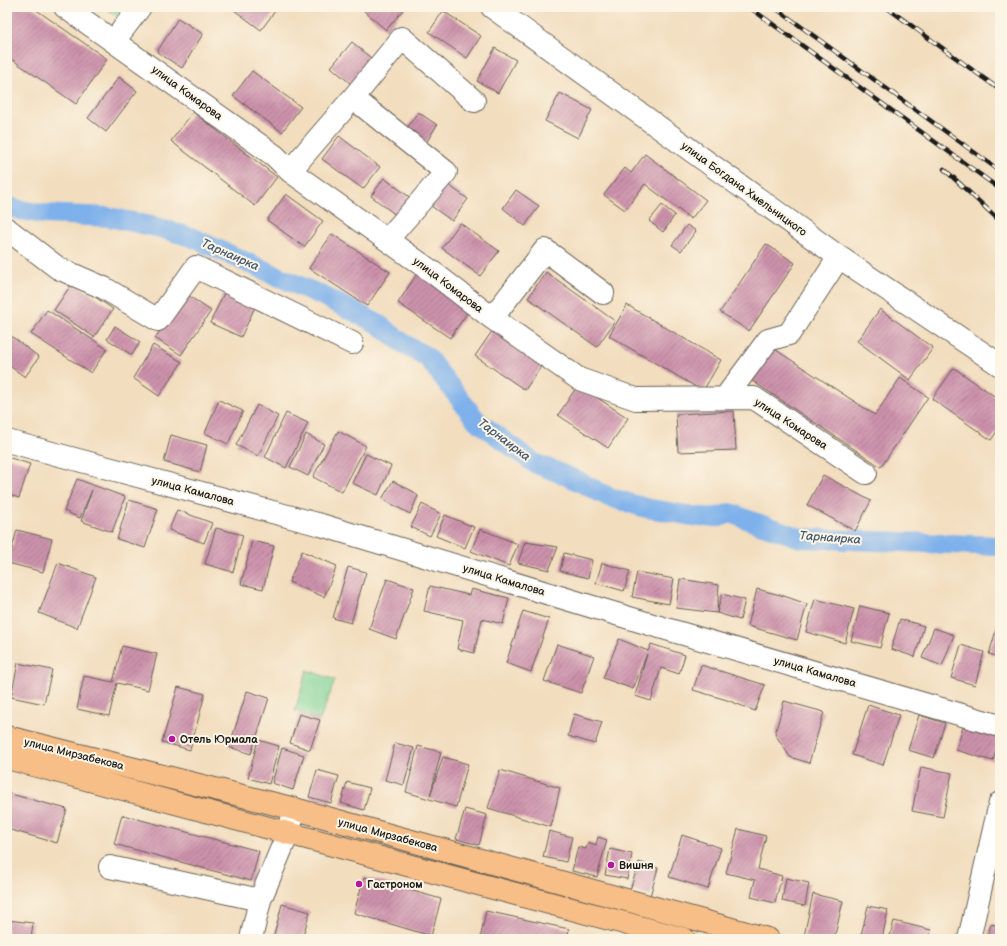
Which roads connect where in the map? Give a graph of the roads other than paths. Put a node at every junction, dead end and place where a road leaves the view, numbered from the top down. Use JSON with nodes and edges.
{"nodes":[{"id":1,"x":65,"y":7,"type":"edge"},
{"id":2,"x":140,"y":7,"type":"edge"},
{"id":3,"x":492,"y":7,"type":"edge"},
{"id":4,"x":114,"y":41,"type":"junction"},
{"id":5,"x":353,"y":98,"type":"junction"},
{"id":6,"x":474,"y":101,"type":"dead end"},
{"id":7,"x":290,"y":171,"type":"junction"},
{"id":8,"x":7,"y":229,"type":"edge"},
{"id":9,"x":387,"y":240,"type":"junction"},
{"id":10,"x":840,"y":257,"type":"junction"},
{"id":11,"x":603,"y":293,"type":"dead end"},
{"id":12,"x":492,"y":318,"type":"junction"},
{"id":13,"x":352,"y":343,"type":"dead end"},
{"id":14,"x":1000,"y":365,"type":"edge"},
{"id":15,"x":725,"y":398,"type":"junction"},
{"id":16,"x":7,"y":441,"type":"edge"},
{"id":17,"x":866,"y":473,"type":"dead end"},
{"id":18,"x":1000,"y":726,"type":"edge"},
{"id":19,"x":7,"y":737,"type":"edge"},
{"id":20,"x":7,"y":758,"type":"edge"},
{"id":21,"x":1000,"y":804,"type":"edge"},
{"id":22,"x":295,"y":809,"type":"junction"},
{"id":23,"x":288,"y":833,"type":"junction"},
{"id":24,"x":110,"y":867,"type":"dead end"},
{"id":25,"x":260,"y":900,"type":"junction"},
{"id":26,"x":251,"y":939,"type":"edge"},
{"id":27,"x":684,"y":939,"type":"edge"},
{"id":28,"x":768,"y":939,"type":"edge"},
{"id":29,"x":969,"y":939,"type":"edge"}],
"edges":[{"from":1,"to":4,"type":"street","name":"улица Комарова"},
{"from":2,"to":4,"type":"street"},
{"from":3,"to":10,"type":"street","name":"улица Богдана Хмельницкого"},
{"from":4,"to":7,"type":"street","name":"улица Комарова"},
{"from":5,"to":6,"type":"street"},
{"from":5,"to":7,"type":"street"},
{"from":5,"to":9,"type":"street"},
{"from":7,"to":9,"type":"street","name":"улица Комарова"},
{"from":8,"to":13,"type":"street"},
{"from":9,"to":12,"type":"street","name":"улица Комарова"},
{"from":10,"to":14,"type":"street","name":"улица Богдана Хмельницкого"},
{"from":10,"to":15,"type":"street"},
{"from":11,"to":12,"type":"street"},
{"from":12,"to":15,"type":"street","name":"улица Комарова"},
{"from":15,"to":17,"type":"street","name":"улица Комарова"},
{"from":16,"to":18,"type":"street","name":"улица Камалова"},
{"from":19,"to":22,"type":"main road","name":"улица Мирзабекова"},
{"from":20,"to":23,"type":"main road","name":"улица Мирзабекова"},
{"from":21,"to":29,"type":"street"},
{"from":22,"to":23,"type":"street"},
{"from":22,"to":28,"type":"main road","name":"улица Мирзабекова"},
{"from":23,"to":25,"type":"street"},
{"from":23,"to":27,"type":"main road","name":"улица Мирзабекова"},
{"from":24,"to":25,"type":"street"},
{"from":25,"to":26,"type":"street"}]}
